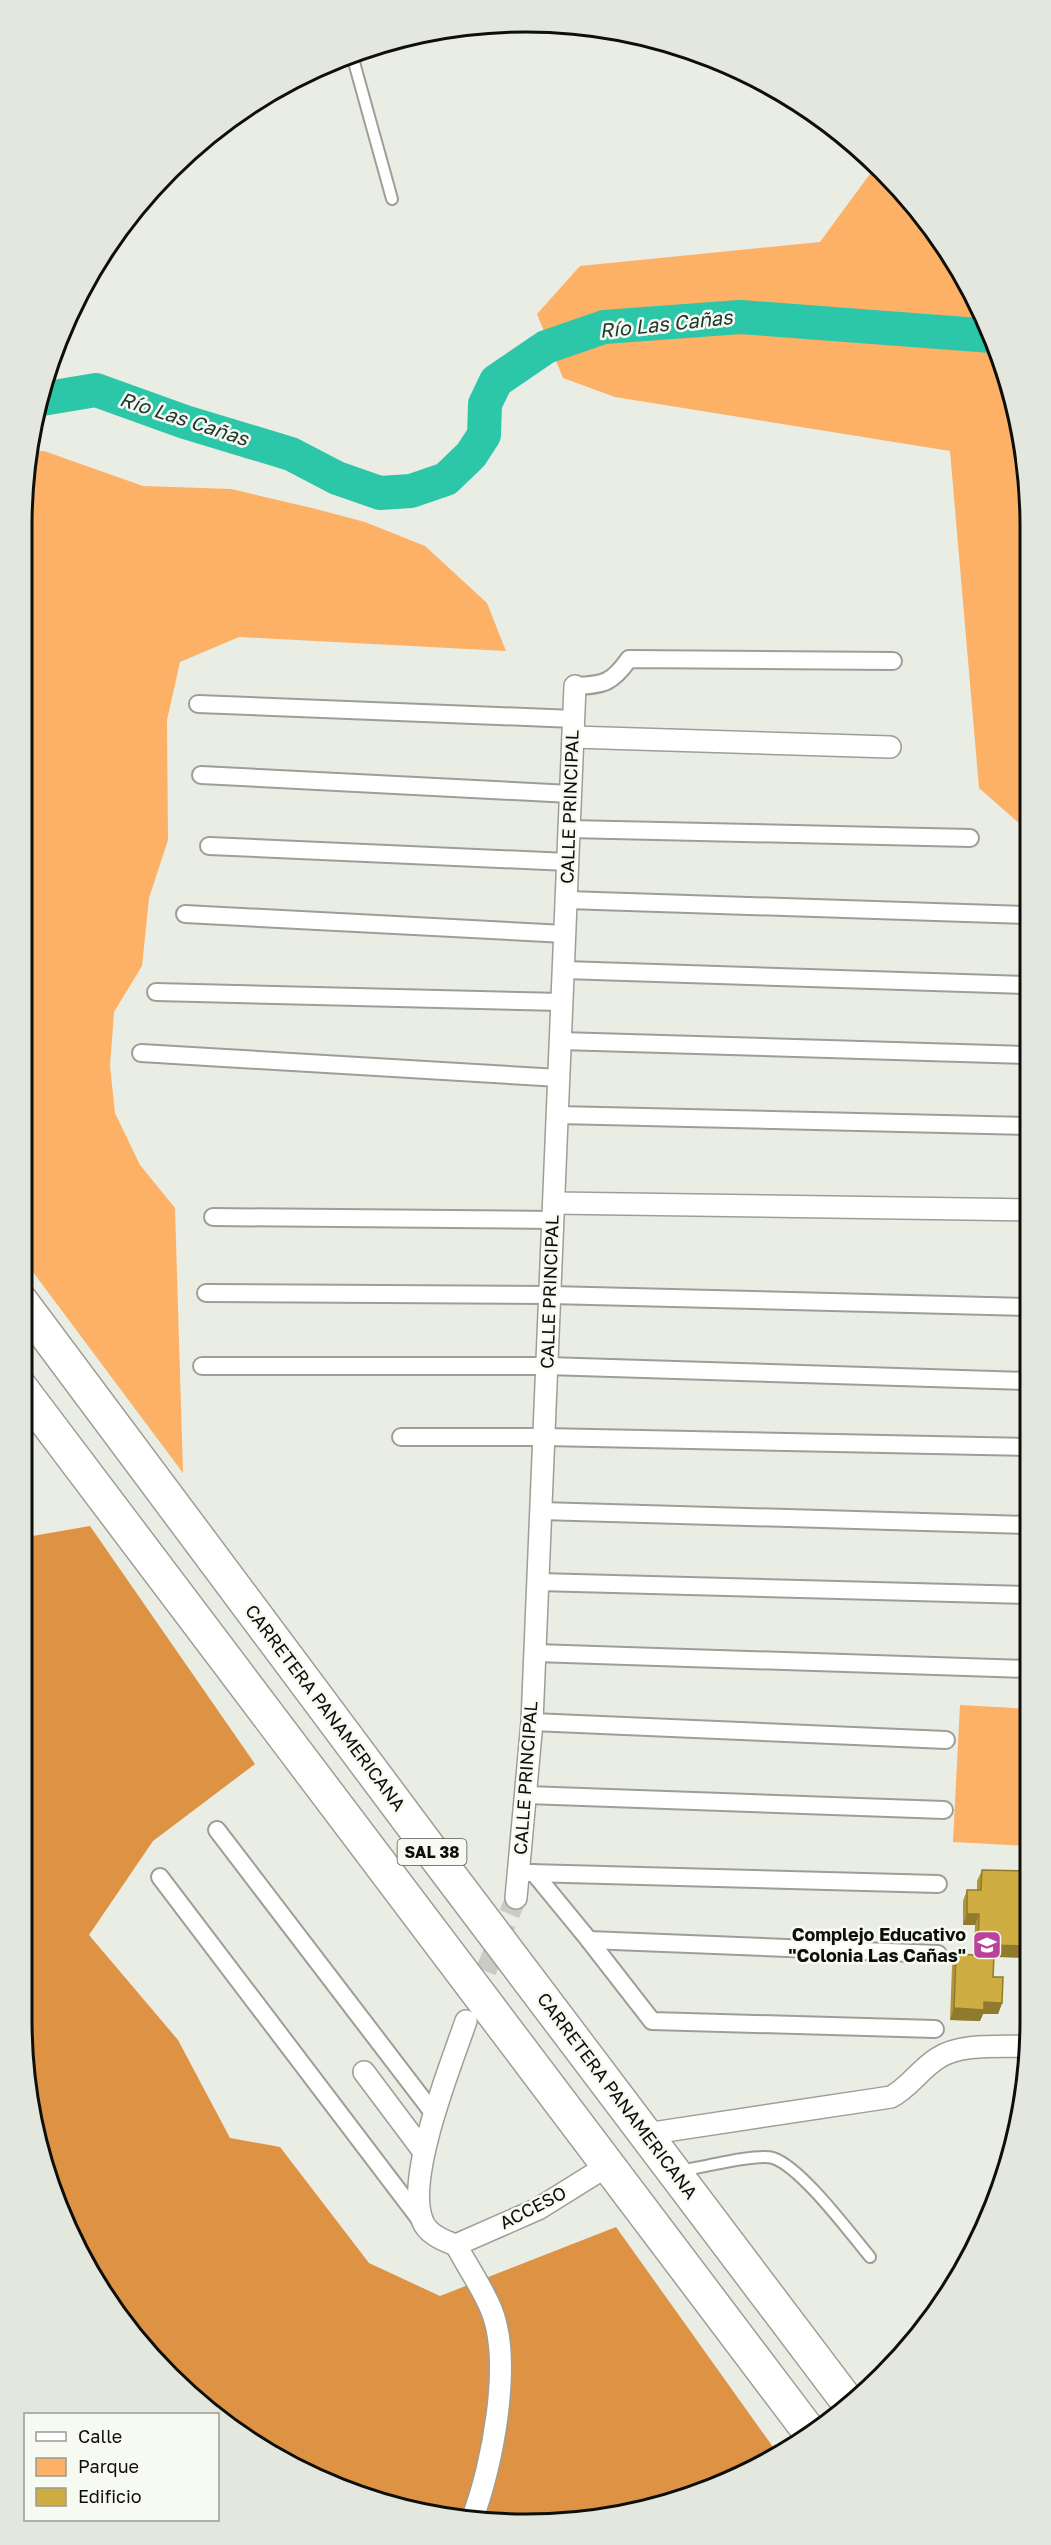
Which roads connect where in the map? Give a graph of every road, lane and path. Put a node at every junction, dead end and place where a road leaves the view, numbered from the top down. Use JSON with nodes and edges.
{"nodes":[{"id":1,"x":353,"y":63,"type":"edge"},
{"id":2,"x":392,"y":200,"type":"dead end"},
{"id":3,"x":893,"y":661,"type":"dead end"},
{"id":4,"x":575,"y":686,"type":"joint"},
{"id":5,"x":198,"y":704,"type":"dead end"},
{"id":6,"x":574,"y":728,"type":"junction"},
{"id":7,"x":890,"y":747,"type":"dead end"},
{"id":8,"x":201,"y":775,"type":"dead end"},
{"id":9,"x":571,"y":794,"type":"junction"},
{"id":10,"x":569,"y":829,"type":"junction"},
{"id":11,"x":970,"y":838,"type":"dead end"},
{"id":12,"x":209,"y":846,"type":"dead end"},
{"id":13,"x":568,"y":862,"type":"junction"},
{"id":14,"x":567,"y":900,"type":"junction"},
{"id":15,"x":184,"y":914,"type":"dead end"},
{"id":16,"x":1020,"y":915,"type":"edge"},
{"id":17,"x":565,"y":934,"type":"junction"},
{"id":18,"x":564,"y":970,"type":"junction"},
{"id":19,"x":1020,"y":986,"type":"edge"},
{"id":20,"x":156,"y":992,"type":"dead end"},
{"id":21,"x":562,"y":1002,"type":"junction"},
{"id":22,"x":561,"y":1041,"type":"junction"},
{"id":23,"x":141,"y":1053,"type":"dead end"},
{"id":24,"x":1020,"y":1055,"type":"edge"},
{"id":25,"x":559,"y":1078,"type":"junction"},
{"id":26,"x":558,"y":1115,"type":"junction"},
{"id":27,"x":1020,"y":1126,"type":"edge"},
{"id":28,"x":1020,"y":1210,"type":"edge"},
{"id":29,"x":553,"y":1211,"type":"junction"},
{"id":30,"x":213,"y":1217,"type":"dead end"},
{"id":31,"x":206,"y":1293,"type":"dead end"},
{"id":32,"x":550,"y":1295,"type":"junction"},
{"id":33,"x":1020,"y":1307,"type":"edge"},
{"id":34,"x":32,"y":1316,"type":"edge"},
{"id":35,"x":202,"y":1366,"type":"dead end"},
{"id":36,"x":547,"y":1366,"type":"junction"},
{"id":37,"x":1020,"y":1381,"type":"edge"},
{"id":38,"x":32,"y":1403,"type":"edge"},
{"id":39,"x":107,"y":1416,"type":"junction"},
{"id":40,"x":401,"y":1437,"type":"dead end"},
{"id":41,"x":544,"y":1437,"type":"junction"},
{"id":42,"x":1020,"y":1447,"type":"edge"},
{"id":43,"x":67,"y":1449,"type":"junction"},
{"id":44,"x":541,"y":1511,"type":"junction"},
{"id":45,"x":1020,"y":1525,"type":"edge"},
{"id":46,"x":538,"y":1582,"type":"junction"},
{"id":47,"x":1020,"y":1595,"type":"edge"},
{"id":48,"x":535,"y":1653,"type":"junction"},
{"id":49,"x":1020,"y":1668,"type":"edge"},
{"id":50,"x":532,"y":1722,"type":"junction"},
{"id":51,"x":946,"y":1740,"type":"dead end"},
{"id":52,"x":527,"y":1795,"type":"junction"},
{"id":53,"x":944,"y":1810,"type":"dead end"},
{"id":54,"x":217,"y":1830,"type":"dead end"},
{"id":55,"x":526,"y":1873,"type":"junction"},
{"id":56,"x":160,"y":1876,"type":"dead end"},
{"id":57,"x":938,"y":1884,"type":"dead end"},
{"id":58,"x":516,"y":1898,"type":"tunnel mouth"},
{"id":59,"x":590,"y":1940,"type":"junction"},
{"id":60,"x":938,"y":1954,"type":"dead end"},
{"id":61,"x":530,"y":1981,"type":"junction"},
{"id":62,"x":479,"y":2017,"type":"junction"},
{"id":63,"x":935,"y":2029,"type":"dead end"},
{"id":64,"x":1018,"y":2047,"type":"edge"},
{"id":65,"x":364,"y":2072,"type":"dead end"},
{"id":66,"x":434,"y":2114,"type":"junction"},
{"id":67,"x":646,"y":2134,"type":"junction"},
{"id":68,"x":423,"y":2152,"type":"junction"},
{"id":69,"x":607,"y":2166,"type":"junction"},
{"id":70,"x":674,"y":2172,"type":"junction"},
{"id":71,"x":423,"y":2222,"type":"junction"},
{"id":72,"x":456,"y":2245,"type":"junction"},
{"id":73,"x":870,"y":2257,"type":"dead end"},
{"id":74,"x":844,"y":2397,"type":"edge"},
{"id":75,"x":805,"y":2426,"type":"edge"},
{"id":76,"x":476,"y":2510,"type":"edge"}],
"edges":[{"from":1,"to":2,"type":"lane"},
{"from":3,"to":4,"type":"street"},
{"from":4,"to":6,"type":"street","name":"CALLE PRINCIPAL"},
{"from":5,"to":6,"type":"street"},
{"from":6,"to":7,"type":"street"},
{"from":6,"to":9,"type":"street","name":"CALLE PRINCIPAL"},
{"from":8,"to":9,"type":"street"},
{"from":9,"to":10,"type":"street","name":"CALLE PRINCIPAL"},
{"from":10,"to":11,"type":"street"},
{"from":10,"to":13,"type":"street","name":"CALLE PRINCIPAL"},
{"from":12,"to":13,"type":"street"},
{"from":13,"to":14,"type":"street","name":"CALLE PRINCIPAL"},
{"from":14,"to":16,"type":"street"},
{"from":14,"to":17,"type":"street","name":"CALLE PRINCIPAL"},
{"from":15,"to":17,"type":"street"},
{"from":17,"to":18,"type":"street","name":"CALLE PRINCIPAL"},
{"from":18,"to":19,"type":"street"},
{"from":18,"to":21,"type":"street","name":"CALLE PRINCIPAL"},
{"from":20,"to":21,"type":"street"},
{"from":21,"to":22,"type":"street","name":"CALLE PRINCIPAL"},
{"from":22,"to":24,"type":"street"},
{"from":22,"to":25,"type":"street","name":"CALLE PRINCIPAL"},
{"from":23,"to":25,"type":"street"},
{"from":25,"to":26,"type":"street","name":"CALLE PRINCIPAL"},
{"from":26,"to":27,"type":"street"},
{"from":26,"to":29,"type":"street","name":"CALLE PRINCIPAL"},
{"from":28,"to":29,"type":"street"},
{"from":29,"to":30,"type":"street"},
{"from":29,"to":32,"type":"street","name":"CALLE PRINCIPAL"},
{"from":31,"to":32,"type":"street"},
{"from":32,"to":33,"type":"street"},
{"from":32,"to":36,"type":"street","name":"CALLE PRINCIPAL"},
{"from":34,"to":39,"type":"highway","name":"CARRETERA PANAMERICANA","number":"SAL 38"},
{"from":35,"to":36,"type":"street"},
{"from":36,"to":37,"type":"street"},
{"from":36,"to":41,"type":"street","name":"CALLE PRINCIPAL"},
{"from":38,"to":43,"type":"highway","number":"SAL 38"},
{"from":39,"to":43,"type":"highway"},
{"from":39,"to":61,"type":"highway","name":"CARRETERA PANAMERICANA","number":"SAL 38"},
{"from":40,"to":41,"type":"street"},
{"from":41,"to":42,"type":"street"},
{"from":41,"to":44,"type":"street","name":"CALLE PRINCIPAL"},
{"from":43,"to":62,"type":"highway","number":"SAL 38"},
{"from":44,"to":45,"type":"street"},
{"from":44,"to":46,"type":"street","name":"CALLE PRINCIPAL"},
{"from":46,"to":47,"type":"street"},
{"from":46,"to":48,"type":"street","name":"CALLE PRINCIPAL"},
{"from":48,"to":49,"type":"street"},
{"from":48,"to":50,"type":"street","name":"CALLE PRINCIPAL"},
{"from":50,"to":51,"type":"street"},
{"from":50,"to":52,"type":"street","name":"CALLE PRINCIPAL"},
{"from":52,"to":53,"type":"street"},
{"from":52,"to":55,"type":"street","name":"CALLE PRINCIPAL"},
{"from":54,"to":66,"type":"street"},
{"from":55,"to":57,"type":"street"},
{"from":55,"to":58,"type":"street","name":"CALLE PRINCIPAL"},
{"from":55,"to":59,"type":"street"},
{"from":56,"to":71,"type":"street"},
{"from":59,"to":60,"type":"street"},
{"from":59,"to":63,"type":"street"},
{"from":61,"to":62,"type":"highway"},
{"from":61,"to":67,"type":"highway","name":"CARRETERA PANAMERICANA","number":"SAL 38"},
{"from":62,"to":66,"type":"street"},
{"from":62,"to":69,"type":"highway","number":"SAL 38"},
{"from":64,"to":67,"type":"street"},
{"from":65,"to":68,"type":"street"},
{"from":66,"to":68,"type":"street"},
{"from":67,"to":70,"type":"highway","name":"CARRETERA PANAMERICANA","number":"SAL 38"},
{"from":68,"to":71,"type":"street"},
{"from":69,"to":72,"type":"street","name":"ACCESO"},
{"from":69,"to":75,"type":"highway","number":"SAL 38"},
{"from":70,"to":73,"type":"lane"},
{"from":70,"to":74,"type":"highway","name":"CARRETERA PANAMERICANA","number":"SAL 38"},
{"from":71,"to":72,"type":"street"},
{"from":72,"to":76,"type":"street"}]}
